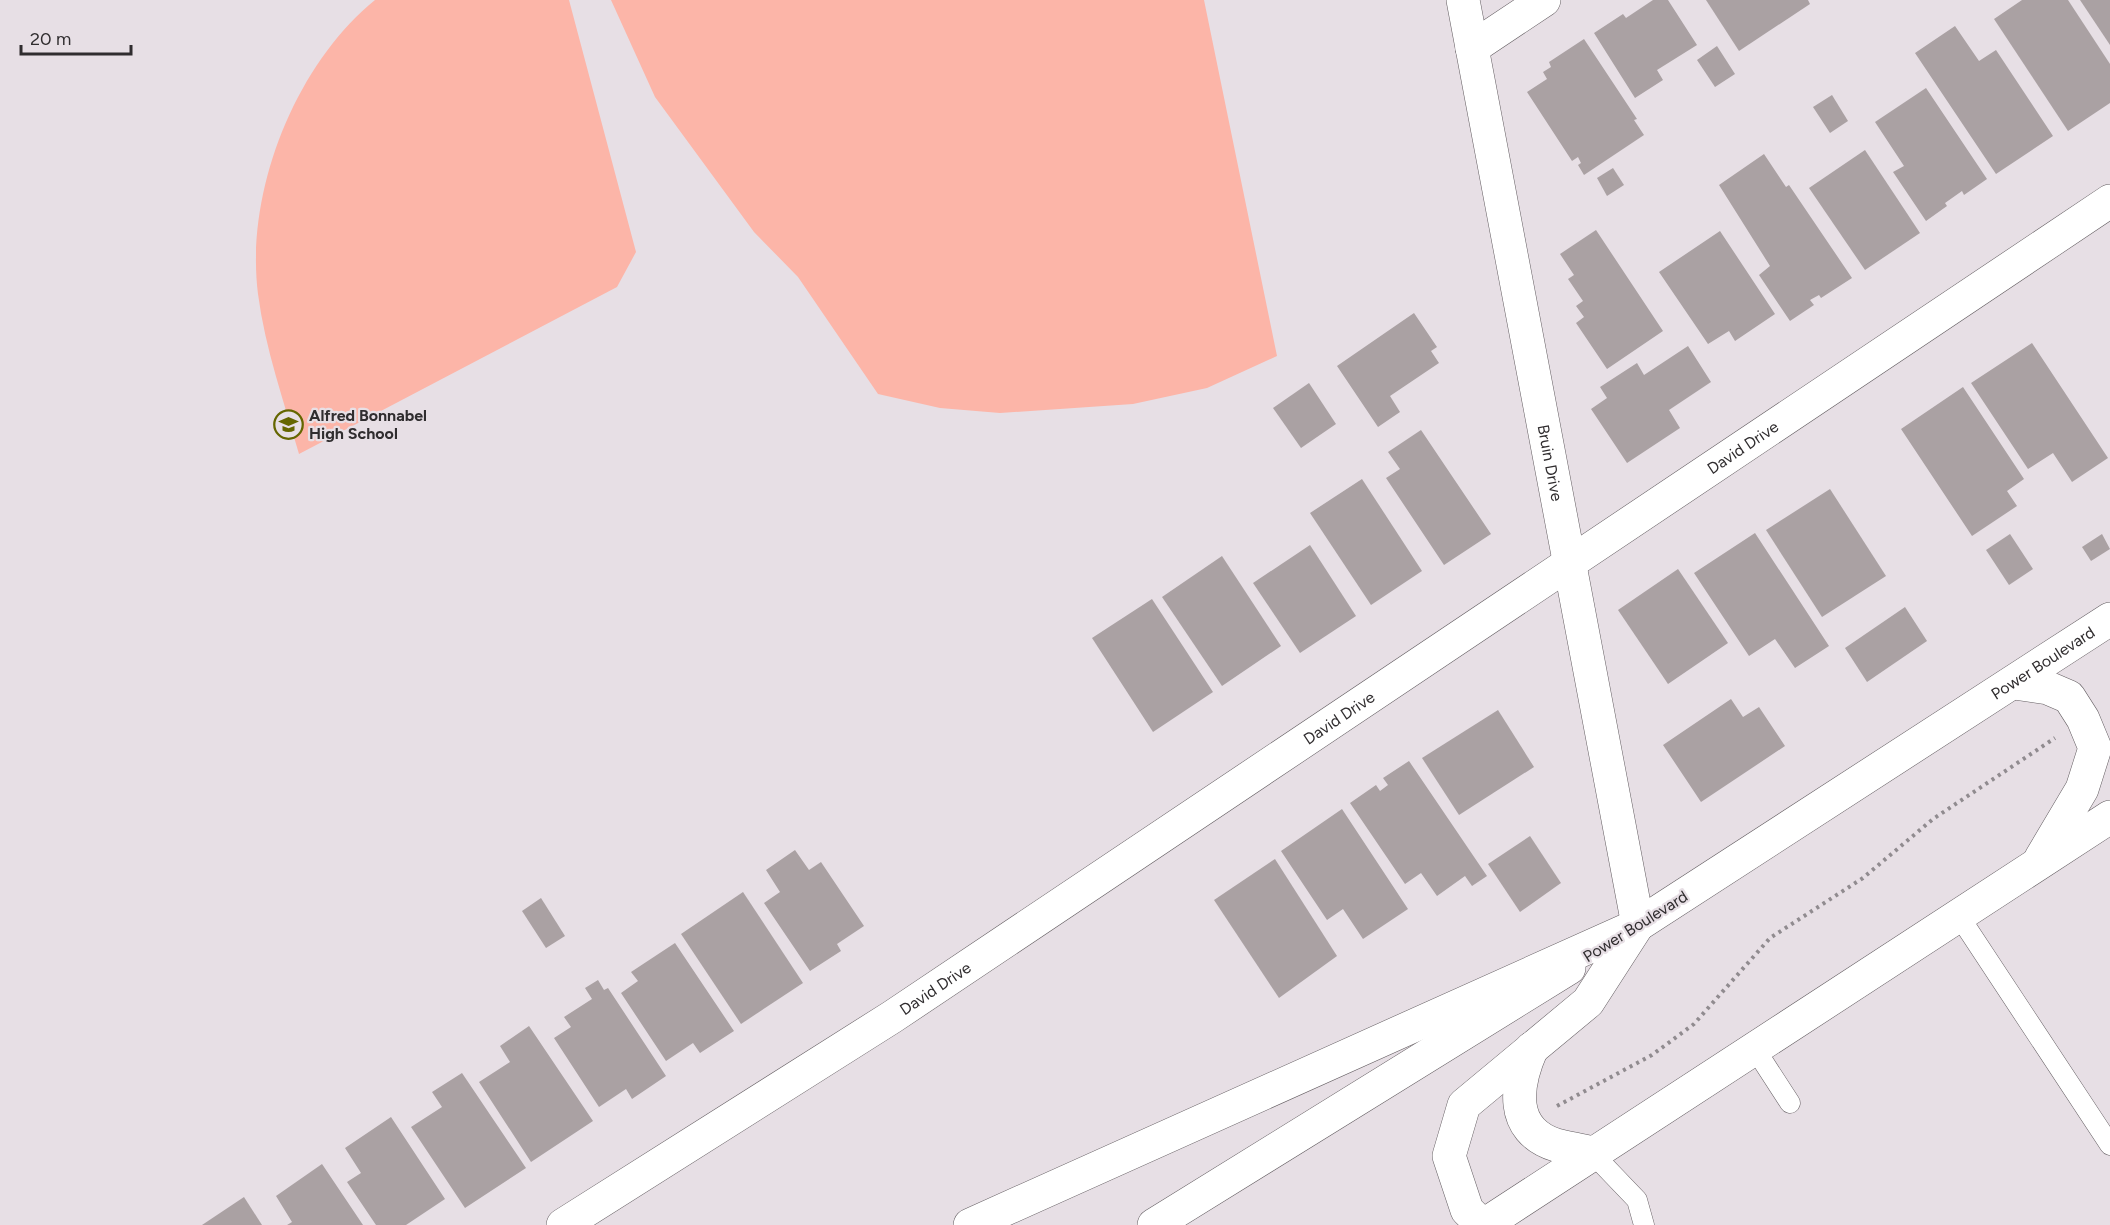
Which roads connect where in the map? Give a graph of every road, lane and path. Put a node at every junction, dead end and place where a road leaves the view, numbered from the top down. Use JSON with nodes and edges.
{"nodes":[{"id":1,"x":1463,"y":0,"type":"edge"},
{"id":2,"x":1545,"y":0,"type":"edge"},
{"id":3,"x":1472,"y":48,"type":"junction"},
{"id":4,"x":2110,"y":201,"type":"edge"},
{"id":5,"x":1570,"y":562,"type":"junction"},
{"id":6,"x":2110,"y":619,"type":"edge"},
{"id":7,"x":2014,"y":682,"type":"junction"},
{"id":8,"x":2083,"y":719,"type":"junction"},
{"id":9,"x":2110,"y":817,"type":"edge"},
{"id":10,"x":2037,"y":865,"type":"junction"},
{"id":11,"x":1959,"y":916,"type":"junction"},
{"id":12,"x":1638,"y":925,"type":"junction"},
{"id":13,"x":1532,"y":1048,"type":"junction"},
{"id":14,"x":1755,"y":1049,"type":"junction"},
{"id":15,"x":1790,"y":1103,"type":"dead end"},
{"id":16,"x":1551,"y":1109,"type":"dead end"},
{"id":17,"x":2110,"y":1145,"type":"edge"},
{"id":18,"x":1592,"y":1153,"type":"junction"},
{"id":19,"x":562,"y":1225,"type":"edge"},
{"id":20,"x":970,"y":1225,"type":"edge"},
{"id":21,"x":1154,"y":1225,"type":"edge"},
{"id":22,"x":1483,"y":1225,"type":"edge"},
{"id":23,"x":1644,"y":1225,"type":"edge"}],
"edges":[{"from":1,"to":3,"type":"main road","name":"Bruin Drive"},
{"from":2,"to":3,"type":"main road"},
{"from":3,"to":5,"type":"main road","name":"Bruin Drive"},
{"from":4,"to":5,"type":"main road","name":"David Drive"},
{"from":5,"to":12,"type":"main road","name":"Bruin Drive"},
{"from":5,"to":19,"type":"main road","name":"David Drive"},
{"from":6,"to":7,"type":"main road","name":"Power Boulevard"},
{"from":7,"to":8,"type":"main road"},
{"from":7,"to":12,"type":"main road","name":"Power Boulevard"},
{"from":8,"to":10,"type":"main road"},
{"from":8,"to":16,"type":"path"},
{"from":9,"to":10,"type":"main road"},
{"from":10,"to":11,"type":"main road"},
{"from":11,"to":14,"type":"main road"},
{"from":11,"to":17,"type":"lane"},
{"from":12,"to":13,"type":"main road"},
{"from":12,"to":20,"type":"main road"},
{"from":12,"to":21,"type":"main road","name":"Power Boulevard"},
{"from":13,"to":18,"type":"main road"},
{"from":13,"to":22,"type":"main road"},
{"from":14,"to":15,"type":"lane"},
{"from":14,"to":18,"type":"main road"},
{"from":18,"to":22,"type":"main road"},
{"from":18,"to":23,"type":"lane"}]}
